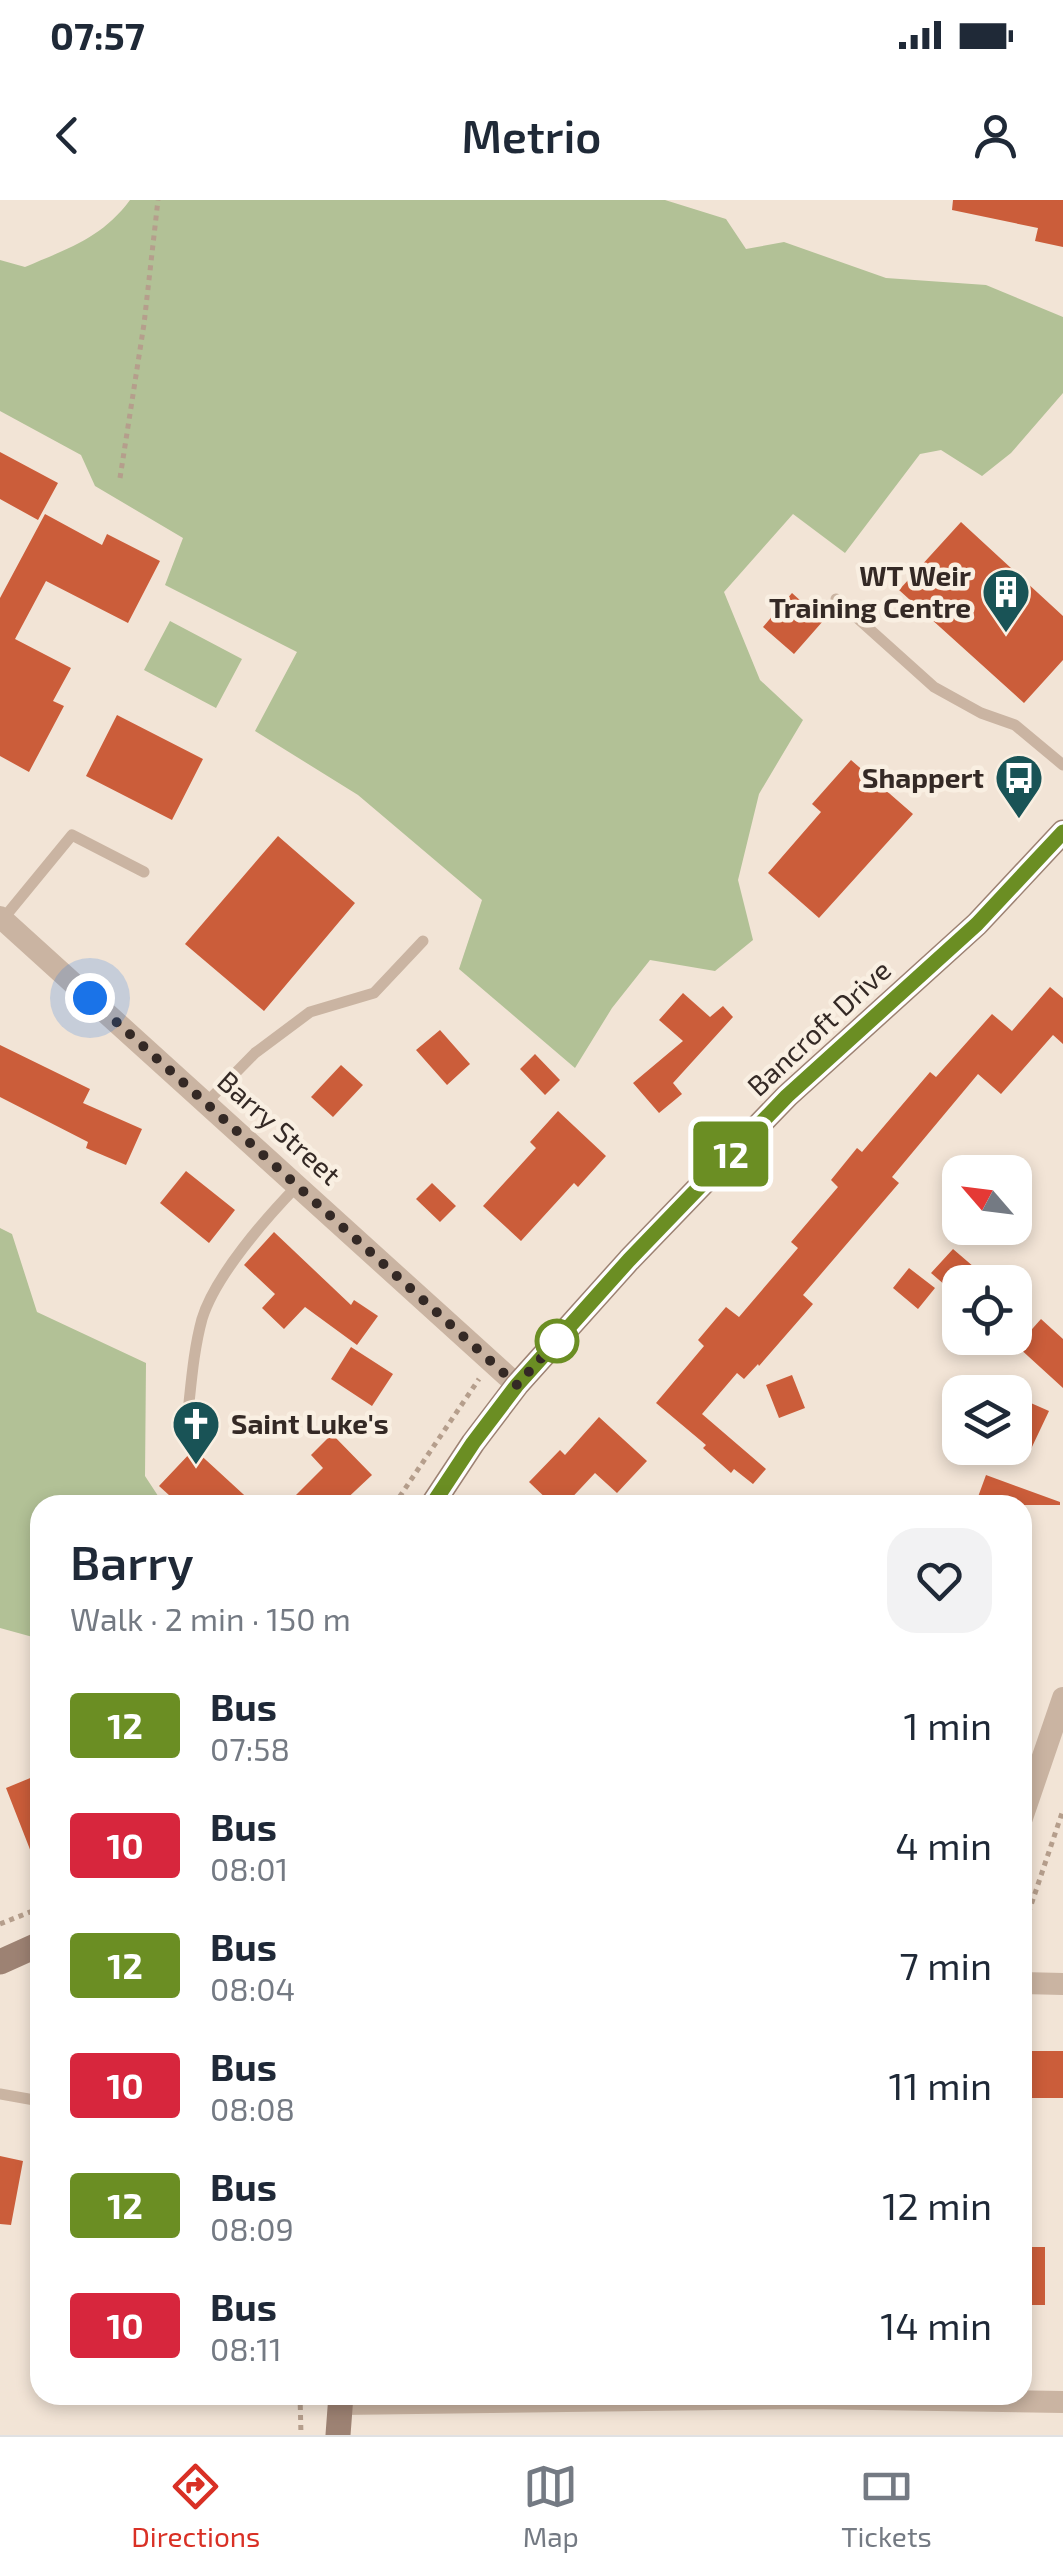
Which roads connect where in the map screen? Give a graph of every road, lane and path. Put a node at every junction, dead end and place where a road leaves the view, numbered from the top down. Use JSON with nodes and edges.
{"nodes":[{"id":1,"x":158,"y":200,"type":"edge"},
{"id":2,"x":120,"y":478,"type":"dead end"},
{"id":3,"x":836,"y":599,"type":"dead end"},
{"id":4,"x":1063,"y":765,"type":"edge"},
{"id":5,"x":1063,"y":832,"type":"edge"},
{"id":6,"x":144,"y":872,"type":"dead end"},
{"id":7,"x":1,"y":918,"type":"edge"},
{"id":8,"x":423,"y":941,"type":"dead end"},
{"id":9,"x":206,"y":1103,"type":"junction"},
{"id":10,"x":298,"y":1186,"type":"junction"},
{"id":11,"x":494,"y":1363,"type":"junction"},
{"id":12,"x":517,"y":1385,"type":"junction"},
{"id":13,"x":187,"y":1420,"type":"dead end"},
{"id":14,"x":401,"y":1495,"type":"edge"},
{"id":15,"x":439,"y":1495,"type":"edge"},
{"id":16,"x":1063,"y":1698,"type":"edge"},
{"id":17,"x":1032,"y":1789,"type":"edge"},
{"id":18,"x":1063,"y":1810,"type":"edge"},
{"id":19,"x":1032,"y":1902,"type":"edge"},
{"id":20,"x":30,"y":1912,"type":"edge"},
{"id":21,"x":0,"y":1924,"type":"edge"},
{"id":22,"x":30,"y":1948,"type":"edge"},
{"id":23,"x":0,"y":1962,"type":"edge"},
{"id":24,"x":1032,"y":1983,"type":"edge"},
{"id":25,"x":1063,"y":1984,"type":"edge"},
{"id":26,"x":0,"y":2094,"type":"edge"},
{"id":27,"x":30,"y":2098,"type":"edge"},
{"id":28,"x":1032,"y":2402,"type":"edge"},
{"id":29,"x":1063,"y":2402,"type":"edge"},
{"id":30,"x":300,"y":2405,"type":"edge"},
{"id":31,"x":341,"y":2405,"type":"edge"},
{"id":32,"x":301,"y":2435,"type":"edge"},
{"id":33,"x":338,"y":2435,"type":"edge"}],
"edges":[{"from":1,"to":2,"type":"path"},
{"from":3,"to":4,"type":"lane"},
{"from":5,"to":12,"type":"main road","name":"Bancroft Drive"},
{"from":6,"to":7,"type":"lane"},
{"from":7,"to":9,"type":"street","name":"Barry Street"},
{"from":8,"to":9,"type":"lane"},
{"from":9,"to":10,"type":"street","name":"Barry Street"},
{"from":10,"to":11,"type":"street","name":"Barry Street"},
{"from":10,"to":13,"type":"lane"},
{"from":11,"to":12,"type":"street","name":"Barry Street"},
{"from":11,"to":14,"type":"path"},
{"from":12,"to":15,"type":"main road","name":"Bancroft Drive"},
{"from":16,"to":17,"type":"street"},
{"from":18,"to":19,"type":"path"},
{"from":20,"to":21,"type":"path"},
{"from":22,"to":23,"type":"main road"},
{"from":24,"to":25,"type":"street"},
{"from":26,"to":27,"type":"lane"},
{"from":28,"to":29,"type":"street"},
{"from":30,"to":32,"type":"path"},
{"from":31,"to":33,"type":"main road"}]}
